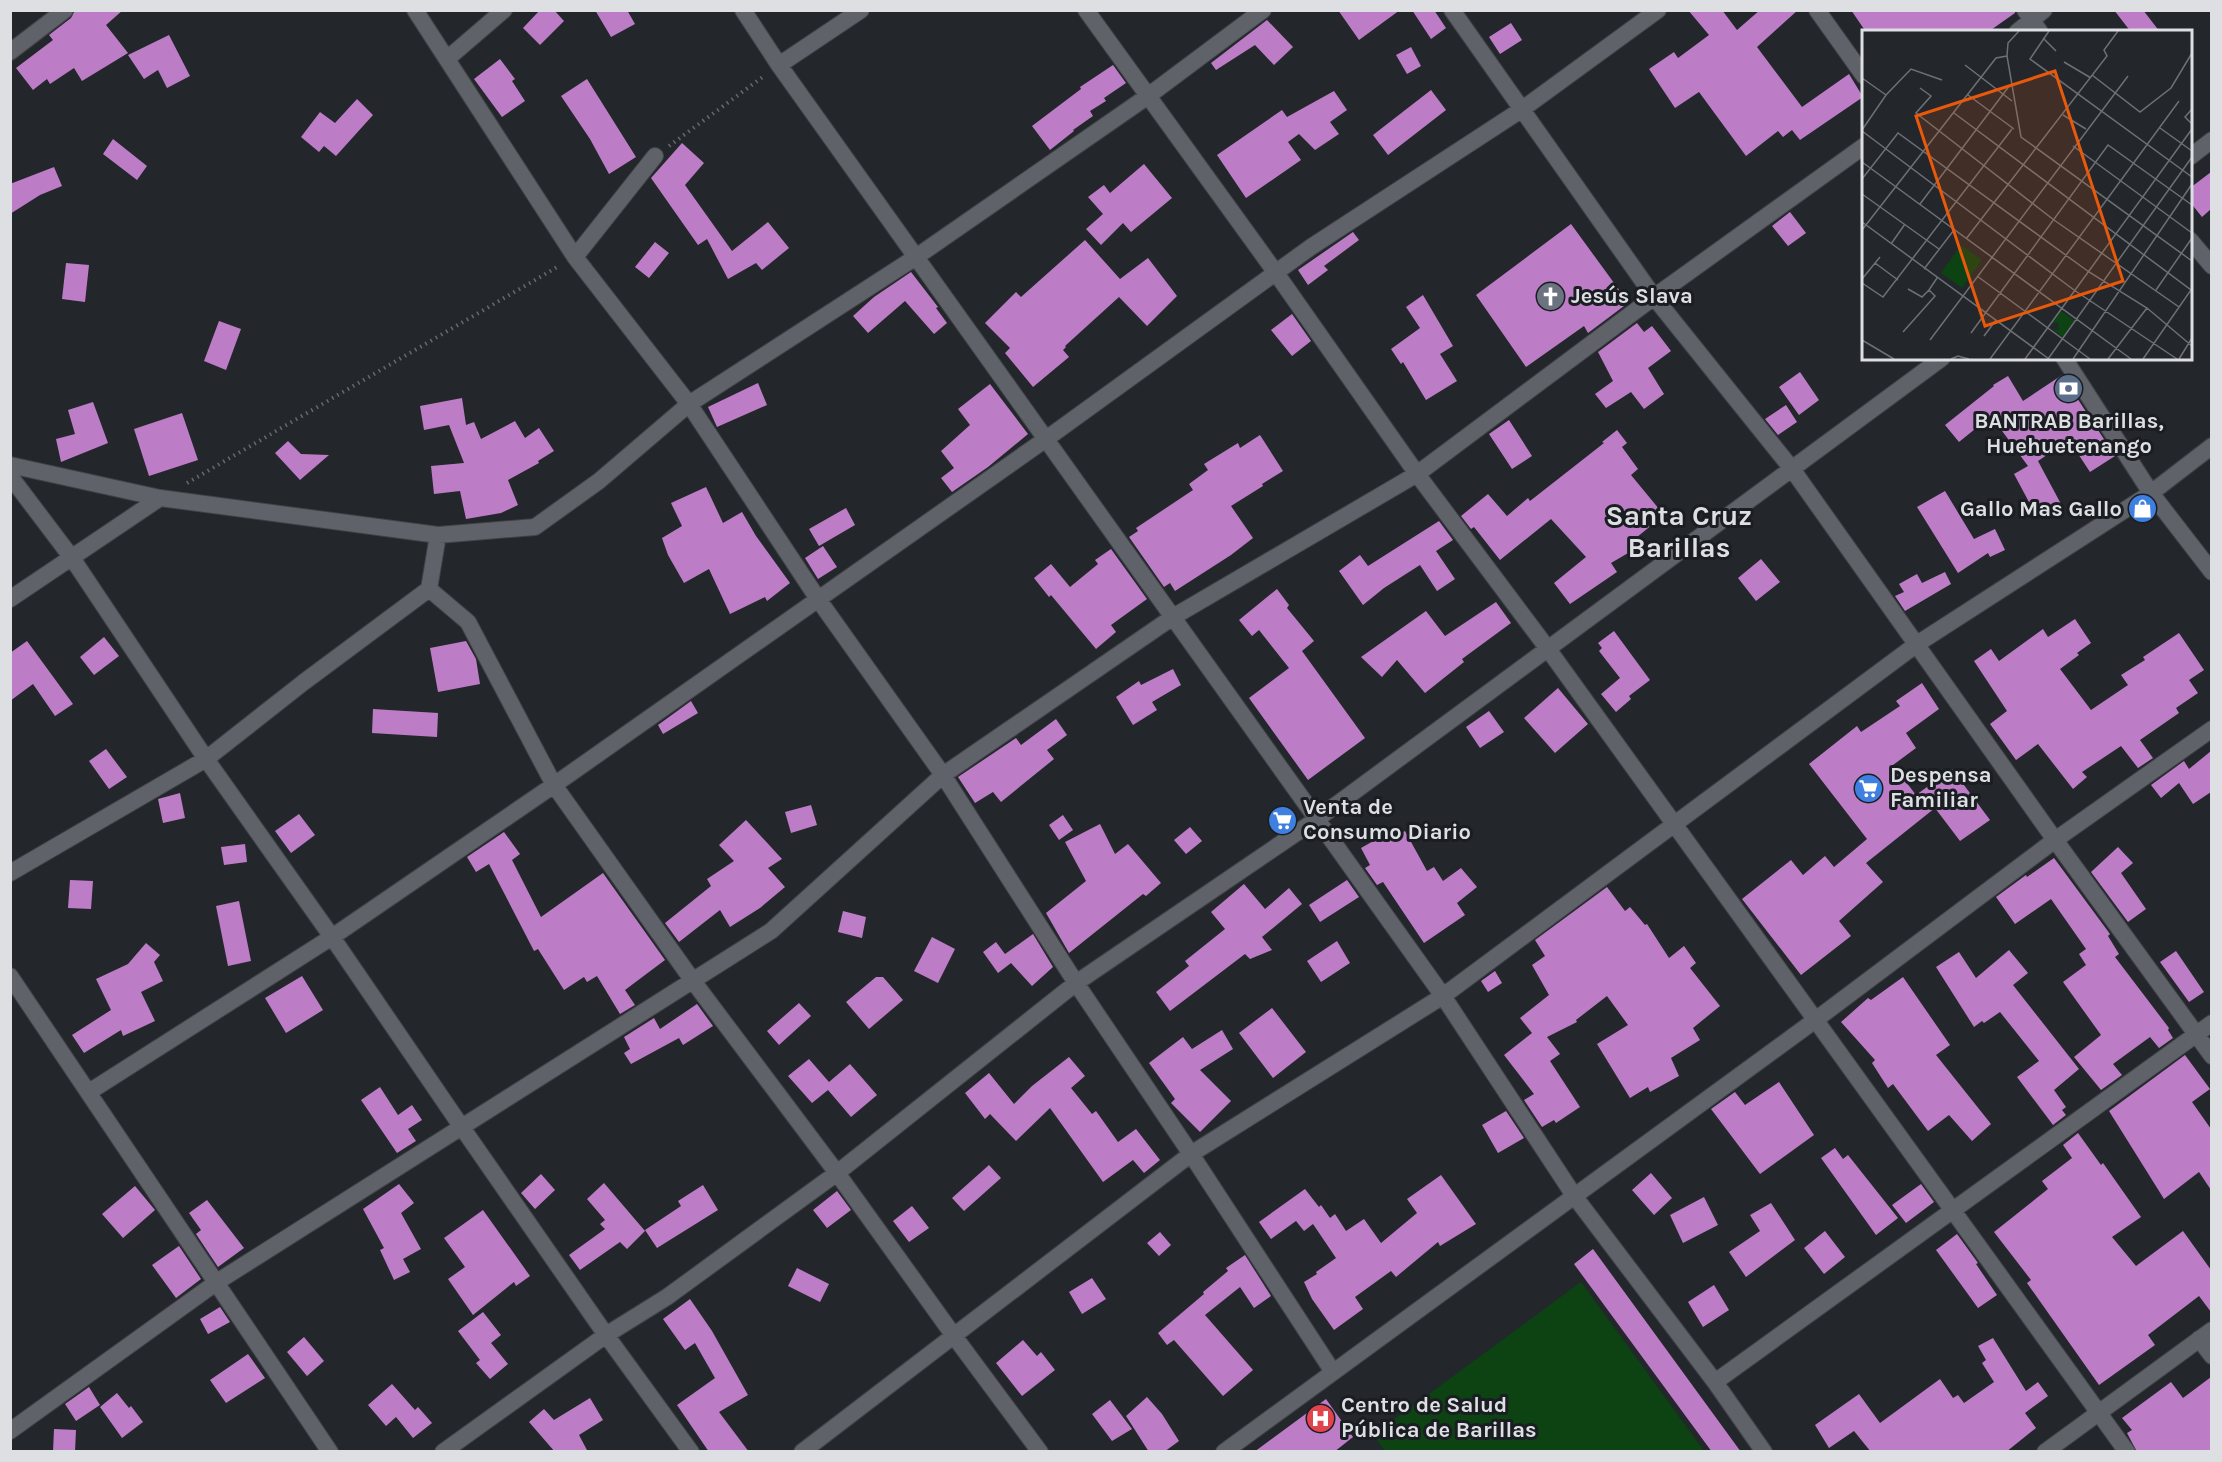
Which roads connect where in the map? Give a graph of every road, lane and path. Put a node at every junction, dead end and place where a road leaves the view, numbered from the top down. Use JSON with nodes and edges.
{"nodes":[{"id":1,"x":65,"y":10,"type":"edge"},
{"id":2,"x":415,"y":10,"type":"edge"},
{"id":3,"x":504,"y":10,"type":"edge"},
{"id":4,"x":743,"y":10,"type":"edge"},
{"id":5,"x":861,"y":10,"type":"edge"},
{"id":6,"x":1086,"y":10,"type":"edge"},
{"id":7,"x":1263,"y":10,"type":"edge"},
{"id":8,"x":1452,"y":10,"type":"edge"},
{"id":9,"x":1658,"y":10,"type":"edge"},
{"id":10,"x":1817,"y":10,"type":"edge"},
{"id":11,"x":2035,"y":18,"type":"edge"},
{"id":12,"x":2020,"y":30,"type":"edge"},
{"id":13,"x":10,"y":52,"type":"edge"},
{"id":14,"x":447,"y":59,"type":"junction"},
{"id":15,"x":779,"y":65,"type":"junction"},
{"id":16,"x":1862,"y":75,"type":"edge"},
{"id":17,"x":1148,"y":96,"type":"junction"},
{"id":18,"x":1521,"y":110,"type":"junction"},
{"id":19,"x":2211,"y":140,"type":"edge"},
{"id":20,"x":1862,"y":147,"type":"edge"},
{"id":21,"x":2192,"y":155,"type":"edge"},
{"id":22,"x":655,"y":156,"type":"joint"},
{"id":23,"x":2192,"y":242,"type":"edge"},
{"id":24,"x":575,"y":257,"type":"junction"},
{"id":25,"x":916,"y":257,"type":"junction"},
{"id":26,"x":2211,"y":266,"type":"edge"},
{"id":27,"x":1275,"y":273,"type":"junction"},
{"id":28,"x":1654,"y":297,"type":"junction"},
{"id":29,"x":1939,"y":360,"type":"edge"},
{"id":30,"x":2065,"y":360,"type":"edge"},
{"id":31,"x":689,"y":404,"type":"junction"},
{"id":32,"x":1046,"y":439,"type":"junction"},
{"id":33,"x":2211,"y":446,"type":"edge"},
{"id":34,"x":10,"y":465,"type":"edge"},
{"id":35,"x":1792,"y":470,"type":"junction"},
{"id":36,"x":1417,"y":474,"type":"junction"},
{"id":37,"x":10,"y":476,"type":"edge"},
{"id":38,"x":2151,"y":493,"type":"junction"},
{"id":39,"x":160,"y":498,"type":"junction"},
{"id":40,"x":438,"y":535,"type":"junction"},
{"id":41,"x":72,"y":558,"type":"junction"},
{"id":42,"x":2211,"y":572,"type":"edge"},
{"id":43,"x":429,"y":589,"type":"junction"},
{"id":44,"x":10,"y":599,"type":"edge"},
{"id":45,"x":818,"y":599,"type":"junction"},
{"id":46,"x":1173,"y":617,"type":"junction"},
{"id":47,"x":1917,"y":644,"type":"junction"},
{"id":48,"x":1548,"y":650,"type":"junction"},
{"id":49,"x":2211,"y":729,"type":"edge"},
{"id":50,"x":206,"y":759,"type":"junction"},
{"id":51,"x":943,"y":775,"type":"junction"},
{"id":52,"x":554,"y":785,"type":"junction"},
{"id":53,"x":1317,"y":819,"type":"junction"},
{"id":54,"x":1674,"y":824,"type":"junction"},
{"id":55,"x":2055,"y":840,"type":"junction"},
{"id":56,"x":10,"y":873,"type":"edge"},
{"id":57,"x":332,"y":937,"type":"junction"},
{"id":58,"x":10,"y":976,"type":"edge"},
{"id":59,"x":693,"y":981,"type":"junction"},
{"id":60,"x":1076,"y":983,"type":"junction"},
{"id":61,"x":1443,"y":996,"type":"junction"},
{"id":62,"x":1815,"y":1021,"type":"junction"},
{"id":63,"x":2211,"y":1023,"type":"edge"},
{"id":64,"x":2196,"y":1034,"type":"junction"},
{"id":65,"x":2211,"y":1056,"type":"edge"},
{"id":66,"x":89,"y":1092,"type":"junction"},
{"id":67,"x":461,"y":1126,"type":"junction"},
{"id":68,"x":1191,"y":1154,"type":"junction"},
{"id":69,"x":837,"y":1173,"type":"junction"},
{"id":70,"x":1575,"y":1197,"type":"junction"},
{"id":71,"x":1952,"y":1209,"type":"junction"},
{"id":72,"x":217,"y":1282,"type":"junction"},
{"id":73,"x":2205,"y":1334,"type":"edge"},
{"id":74,"x":606,"y":1335,"type":"junction"},
{"id":75,"x":954,"y":1336,"type":"junction"},
{"id":76,"x":2211,"y":1356,"type":"edge"},
{"id":77,"x":1333,"y":1372,"type":"junction"},
{"id":78,"x":1715,"y":1382,"type":"junction"},
{"id":79,"x":2098,"y":1412,"type":"junction"},
{"id":80,"x":10,"y":1431,"type":"edge"},
{"id":81,"x":330,"y":1452,"type":"edge"},
{"id":82,"x":443,"y":1452,"type":"edge"},
{"id":83,"x":691,"y":1452,"type":"edge"},
{"id":84,"x":802,"y":1452,"type":"edge"},
{"id":85,"x":1040,"y":1452,"type":"edge"},
{"id":86,"x":1224,"y":1452,"type":"edge"},
{"id":87,"x":1764,"y":1452,"type":"edge"},
{"id":88,"x":2045,"y":1452,"type":"edge"},
{"id":89,"x":2127,"y":1452,"type":"edge"}],
"edges":[{"from":1,"to":13,"type":"street"},
{"from":2,"to":14,"type":"street"},
{"from":3,"to":14,"type":"street"},
{"from":4,"to":15,"type":"street"},
{"from":5,"to":15,"type":"street"},
{"from":6,"to":17,"type":"street"},
{"from":7,"to":17,"type":"street"},
{"from":8,"to":18,"type":"street"},
{"from":9,"to":18,"type":"street"},
{"from":10,"to":16,"type":"street"},
{"from":11,"to":12,"type":"street"},
{"from":14,"to":24,"type":"street"},
{"from":15,"to":22,"type":"path"},
{"from":15,"to":25,"type":"street"},
{"from":17,"to":25,"type":"street"},
{"from":17,"to":27,"type":"street"},
{"from":18,"to":27,"type":"street"},
{"from":18,"to":28,"type":"street"},
{"from":19,"to":21,"type":"street"},
{"from":20,"to":28,"type":"street"},
{"from":22,"to":24,"type":"street"},
{"from":23,"to":26,"type":"street"},
{"from":24,"to":31,"type":"street"},
{"from":24,"to":39,"type":"path"},
{"from":25,"to":31,"type":"street"},
{"from":25,"to":32,"type":"street"},
{"from":27,"to":32,"type":"street"},
{"from":27,"to":36,"type":"street"},
{"from":28,"to":35,"type":"street"},
{"from":28,"to":36,"type":"street"},
{"from":29,"to":35,"type":"street"},
{"from":30,"to":38,"type":"street"},
{"from":31,"to":40,"type":"street"},
{"from":31,"to":45,"type":"street"},
{"from":32,"to":45,"type":"street"},
{"from":32,"to":46,"type":"street"},
{"from":33,"to":38,"type":"street"},
{"from":34,"to":39,"type":"street"},
{"from":35,"to":47,"type":"street"},
{"from":35,"to":48,"type":"street"},
{"from":36,"to":46,"type":"street"},
{"from":36,"to":48,"type":"street"},
{"from":37,"to":41,"type":"street"},
{"from":38,"to":42,"type":"street"},
{"from":38,"to":47,"type":"street"},
{"from":39,"to":40,"type":"street"},
{"from":39,"to":41,"type":"street"},
{"from":40,"to":43,"type":"street"},
{"from":41,"to":44,"type":"street"},
{"from":41,"to":50,"type":"street"},
{"from":43,"to":50,"type":"street"},
{"from":43,"to":52,"type":"street"},
{"from":45,"to":51,"type":"street"},
{"from":45,"to":52,"type":"street"},
{"from":46,"to":51,"type":"street"},
{"from":46,"to":53,"type":"street"},
{"from":47,"to":54,"type":"street"},
{"from":47,"to":55,"type":"street"},
{"from":48,"to":53,"type":"street"},
{"from":48,"to":54,"type":"street"},
{"from":49,"to":55,"type":"street"},
{"from":50,"to":56,"type":"street"},
{"from":50,"to":57,"type":"street"},
{"from":51,"to":59,"type":"street"},
{"from":51,"to":60,"type":"street"},
{"from":52,"to":57,"type":"street"},
{"from":52,"to":59,"type":"street"},
{"from":53,"to":60,"type":"street"},
{"from":53,"to":61,"type":"street"},
{"from":54,"to":61,"type":"street"},
{"from":54,"to":62,"type":"street"},
{"from":55,"to":62,"type":"street"},
{"from":55,"to":64,"type":"street"},
{"from":57,"to":66,"type":"street"},
{"from":57,"to":67,"type":"street"},
{"from":58,"to":66,"type":"street"},
{"from":59,"to":67,"type":"street"},
{"from":59,"to":69,"type":"street"},
{"from":60,"to":68,"type":"street"},
{"from":60,"to":69,"type":"street"},
{"from":61,"to":68,"type":"street"},
{"from":61,"to":70,"type":"street"},
{"from":62,"to":70,"type":"street"},
{"from":62,"to":71,"type":"street"},
{"from":63,"to":64,"type":"street"},
{"from":64,"to":65,"type":"street"},
{"from":64,"to":71,"type":"street"},
{"from":66,"to":72,"type":"street"},
{"from":67,"to":72,"type":"street"},
{"from":67,"to":74,"type":"street"},
{"from":68,"to":75,"type":"street"},
{"from":68,"to":77,"type":"street"},
{"from":69,"to":74,"type":"street"},
{"from":69,"to":75,"type":"street"},
{"from":70,"to":77,"type":"street"},
{"from":70,"to":78,"type":"street"},
{"from":71,"to":78,"type":"street"},
{"from":71,"to":79,"type":"street"},
{"from":72,"to":80,"type":"street"},
{"from":72,"to":81,"type":"street"},
{"from":73,"to":76,"type":"street"},
{"from":73,"to":79,"type":"street"},
{"from":74,"to":82,"type":"street"},
{"from":74,"to":83,"type":"street"},
{"from":75,"to":84,"type":"street"},
{"from":75,"to":85,"type":"street"},
{"from":77,"to":86,"type":"street"},
{"from":78,"to":87,"type":"street"},
{"from":79,"to":88,"type":"street"},
{"from":79,"to":89,"type":"street"}]}
